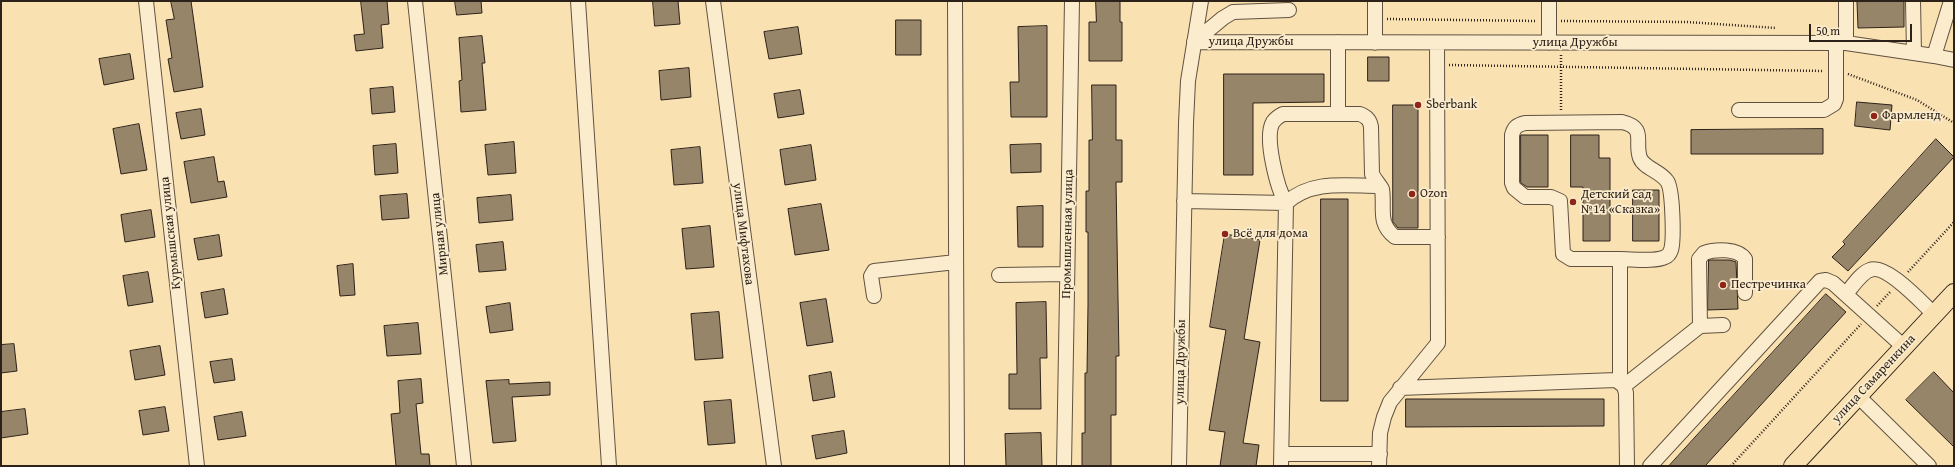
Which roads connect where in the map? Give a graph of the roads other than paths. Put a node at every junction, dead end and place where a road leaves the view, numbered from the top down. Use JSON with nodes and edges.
{"nodes":[{"id":1,"x":146,"y":1,"type":"edge"},
{"id":2,"x":415,"y":1,"type":"edge"},
{"id":3,"x":578,"y":1,"type":"edge"},
{"id":4,"x":713,"y":1,"type":"edge"},
{"id":5,"x":955,"y":1,"type":"edge"},
{"id":6,"x":1072,"y":1,"type":"edge"},
{"id":7,"x":1376,"y":1,"type":"edge"},
{"id":8,"x":1549,"y":1,"type":"edge"},
{"id":9,"x":1846,"y":1,"type":"edge"},
{"id":10,"x":1913,"y":1,"type":"edge"},
{"id":11,"x":1951,"y":1,"type":"edge"},
{"id":12,"x":1200,"y":3,"type":"edge"},
{"id":13,"x":1289,"y":10,"type":"dead end"},
{"id":14,"x":1194,"y":42,"type":"junction"},
{"id":15,"x":1338,"y":42,"type":"junction"},
{"id":16,"x":1376,"y":43,"type":"junction"},
{"id":17,"x":1437,"y":43,"type":"junction"},
{"id":18,"x":1555,"y":43,"type":"junction"},
{"id":19,"x":1841,"y":43,"type":"junction"},
{"id":20,"x":1914,"y":53,"type":"junction"},
{"id":21,"x":1934,"y":56,"type":"junction"},
{"id":22,"x":1954,"y":60,"type":"edge"},
{"id":23,"x":1739,"y":110,"type":"dead end"},
{"id":24,"x":1338,"y":114,"type":"junction"},
{"id":25,"x":1380,"y":186,"type":"junction"},
{"id":26,"x":1184,"y":201,"type":"junction"},
{"id":27,"x":1286,"y":204,"type":"junction"},
{"id":28,"x":1438,"y":236,"type":"junction"},
{"id":29,"x":1620,"y":259,"type":"junction"},
{"id":30,"x":956,"y":262,"type":"junction"},
{"id":31,"x":1067,"y":274,"type":"junction"},
{"id":32,"x":999,"y":275,"type":"dead end"},
{"id":33,"x":1745,"y":293,"type":"dead end"},
{"id":34,"x":1954,"y":293,"type":"edge"},
{"id":35,"x":1846,"y":294,"type":"junction"},
{"id":36,"x":874,"y":296,"type":"dead end"},
{"id":37,"x":1934,"y":314,"type":"junction"},
{"id":38,"x":1723,"y":325,"type":"dead end"},
{"id":39,"x":1700,"y":326,"type":"junction"},
{"id":40,"x":1904,"y":347,"type":"junction"},
{"id":41,"x":1622,"y":384,"type":"junction"},
{"id":42,"x":1400,"y":388,"type":"junction"},
{"id":43,"x":1858,"y":396,"type":"junction"},
{"id":44,"x":1281,"y":460,"type":"edge"},
{"id":45,"x":1380,"y":460,"type":"edge"},
{"id":46,"x":197,"y":466,"type":"edge"},
{"id":47,"x":464,"y":466,"type":"edge"},
{"id":48,"x":609,"y":466,"type":"edge"},
{"id":49,"x":774,"y":466,"type":"edge"},
{"id":50,"x":957,"y":466,"type":"edge"},
{"id":51,"x":1064,"y":466,"type":"edge"},
{"id":52,"x":1179,"y":466,"type":"edge"},
{"id":53,"x":1627,"y":466,"type":"edge"},
{"id":54,"x":1650,"y":466,"type":"edge"},
{"id":55,"x":1793,"y":466,"type":"edge"},
{"id":56,"x":1929,"y":466,"type":"edge"}],
"edges":[{"from":1,"to":46,"type":"street","name":"Курмышская улица"},
{"from":2,"to":47,"type":"street","name":"Мирная улица"},
{"from":3,"to":48,"type":"street"},
{"from":4,"to":49,"type":"street","name":"улица Мифтахова"},
{"from":5,"to":30,"type":"street"},
{"from":6,"to":31,"type":"street","name":"Промышленная улица"},
{"from":7,"to":16,"type":"street"},
{"from":8,"to":18,"type":"street"},
{"from":9,"to":19,"type":"street"},
{"from":10,"to":20,"type":"street"},
{"from":11,"to":21,"type":"street"},
{"from":12,"to":14,"type":"street","name":"улица Дружбы"},
{"from":13,"to":14,"type":"street"},
{"from":14,"to":15,"type":"street","name":"улица Дружбы"},
{"from":14,"to":26,"type":"street","name":"улица Дружбы"},
{"from":15,"to":16,"type":"street","name":"улица Дружбы"},
{"from":15,"to":24,"type":"street"},
{"from":16,"to":17,"type":"street","name":"улица Дружбы"},
{"from":17,"to":18,"type":"street","name":"улица Дружбы"},
{"from":17,"to":28,"type":"street"},
{"from":18,"to":19,"type":"street","name":"улица Дружбы"},
{"from":19,"to":20,"type":"street","name":"улица Дружбы"},
{"from":19,"to":23,"type":"street"},
{"from":20,"to":21,"type":"street","name":"улица Дружбы"},
{"from":21,"to":22,"type":"street","name":"улица Дружбы"},
{"from":24,"to":25,"type":"street"},
{"from":24,"to":27,"type":"street"},
{"from":25,"to":27,"type":"street"},
{"from":25,"to":28,"type":"street"},
{"from":26,"to":27,"type":"street"},
{"from":26,"to":52,"type":"street","name":"улица Дружбы"},
{"from":27,"to":44,"type":"street"},
{"from":28,"to":42,"type":"street"},
{"from":29,"to":29,"type":"street"},
{"from":29,"to":41,"type":"street"},
{"from":30,"to":36,"type":"street"},
{"from":30,"to":50,"type":"street"},
{"from":31,"to":32,"type":"street"},
{"from":31,"to":51,"type":"street","name":"Промышленная улица"},
{"from":33,"to":39,"type":"street"},
{"from":34,"to":37,"type":"main road","name":"улица Самаренкина"},
{"from":35,"to":37,"type":"street"},
{"from":35,"to":40,"type":"street"},
{"from":35,"to":54,"type":"street"},
{"from":37,"to":40,"type":"main road","name":"улица Самаренкина"},
{"from":38,"to":39,"type":"street"},
{"from":39,"to":41,"type":"street"},
{"from":40,"to":43,"type":"main road","name":"улица Самаренкина"},
{"from":41,"to":42,"type":"street"},
{"from":41,"to":53,"type":"street"},
{"from":42,"to":45,"type":"street"},
{"from":43,"to":55,"type":"main road","name":"улица Самаренкина"},
{"from":43,"to":56,"type":"street"},
{"from":44,"to":45,"type":"street"}]}
